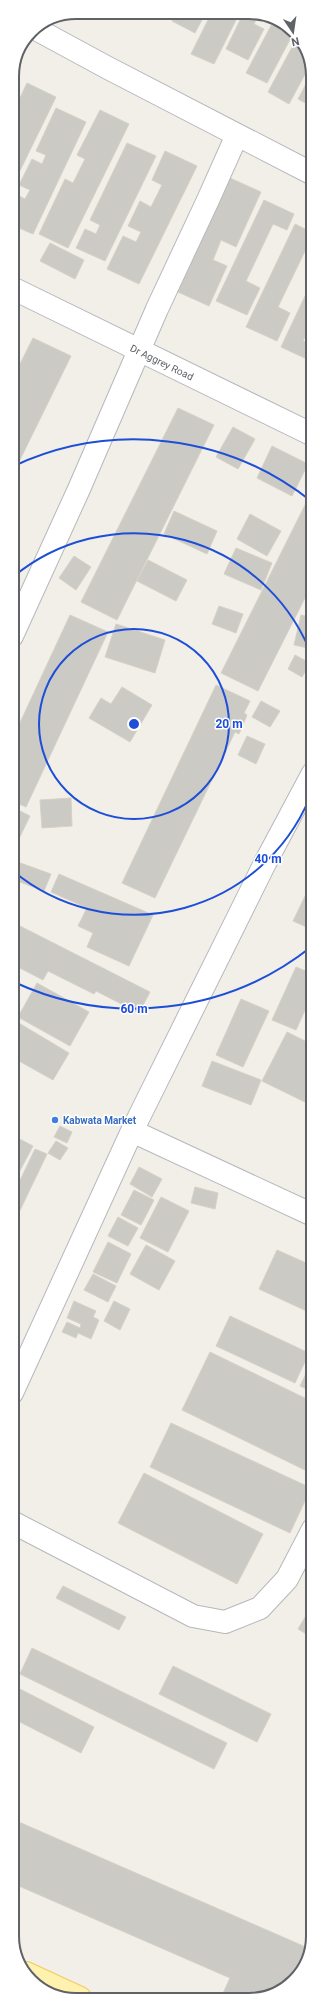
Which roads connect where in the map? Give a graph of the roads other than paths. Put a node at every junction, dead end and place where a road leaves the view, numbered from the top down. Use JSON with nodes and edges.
{"nodes":[{"id":1,"x":41,"y":32,"type":"edge"},
{"id":2,"x":237,"y":134,"type":"junction"},
{"id":3,"x":306,"y":170,"type":"edge"},
{"id":4,"x":19,"y":291,"type":"edge"},
{"id":5,"x":139,"y":350,"type":"junction"},
{"id":6,"x":306,"y":432,"type":"edge"},
{"id":7,"x":19,"y":621,"type":"edge"},
{"id":8,"x":306,"y":786,"type":"edge"},
{"id":9,"x":132,"y":1131,"type":"junction"},
{"id":10,"x":306,"y":1212,"type":"edge"},
{"id":11,"x":19,"y":1378,"type":"edge"},
{"id":12,"x":19,"y":1526,"type":"edge"},
{"id":13,"x":306,"y":1542,"type":"edge"},
{"id":14,"x":39,"y":1979,"type":"edge"},
{"id":15,"x":68,"y":1992,"type":"edge"}],
"edges":[{"from":1,"to":2,"type":"street"},
{"from":2,"to":3,"type":"street"},
{"from":2,"to":5,"type":"street"},
{"from":4,"to":5,"type":"street","name":"Dr Aggrey Road"},
{"from":5,"to":6,"type":"street","name":"Dr Aggrey Road"},
{"from":5,"to":7,"type":"street"},
{"from":8,"to":9,"type":"street"},
{"from":9,"to":10,"type":"street"},
{"from":9,"to":11,"type":"street"},
{"from":12,"to":13,"type":"street"},
{"from":14,"to":15,"type":"main road"}]}
